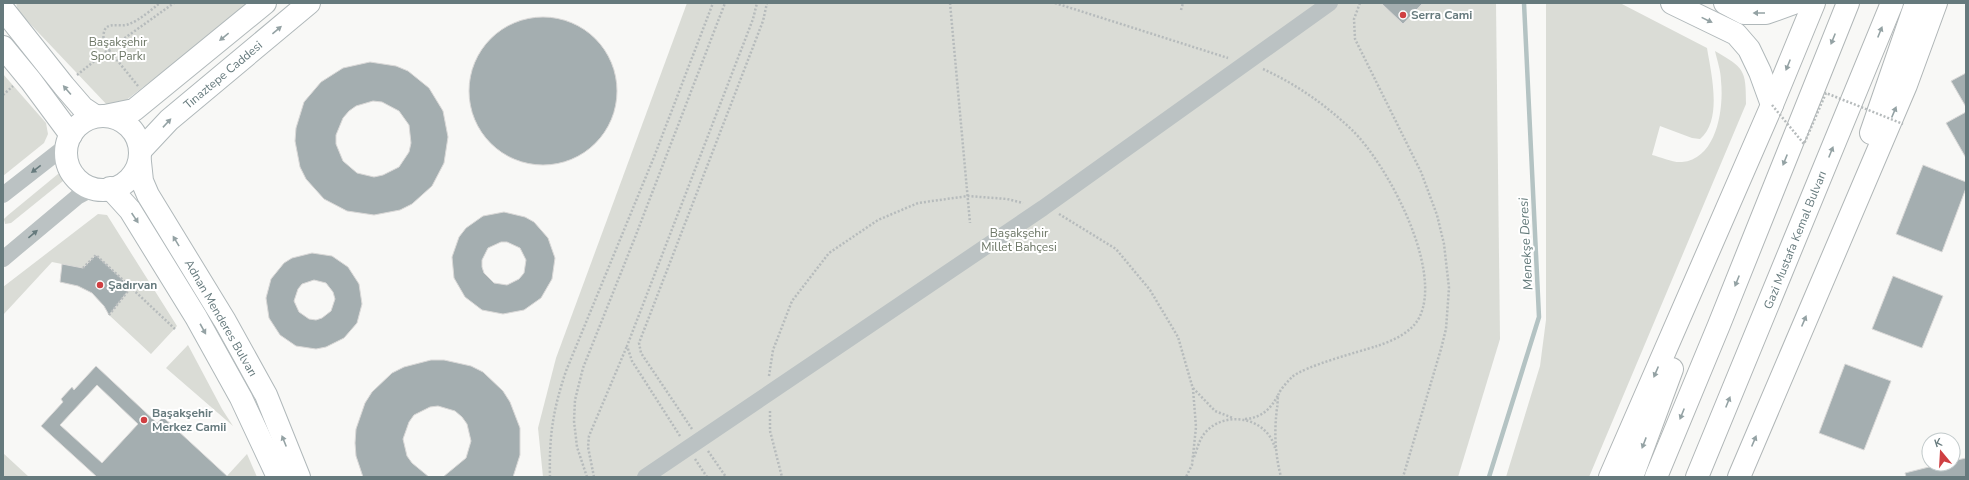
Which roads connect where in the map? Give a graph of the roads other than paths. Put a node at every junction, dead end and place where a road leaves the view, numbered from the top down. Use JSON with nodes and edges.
{"nodes":[{"id":1,"x":265,"y":3,"type":"edge"},
{"id":2,"x":309,"y":3,"type":"edge"},
{"id":3,"x":1330,"y":3,"type":"edge"},
{"id":4,"x":1672,"y":3,"type":"edge"},
{"id":5,"x":1725,"y":3,"type":"edge"},
{"id":6,"x":1794,"y":3,"type":"edge"},
{"id":7,"x":1814,"y":3,"type":"edge"},
{"id":8,"x":1848,"y":3,"type":"edge"},
{"id":9,"x":1892,"y":3,"type":"edge"},
{"id":10,"x":1916,"y":3,"type":"edge"},
{"id":11,"x":1936,"y":3,"type":"edge"},
{"id":12,"x":3,"y":9,"type":"edge"},
{"id":13,"x":3,"y":47,"type":"edge"},
{"id":14,"x":1772,"y":105,"type":"junction"},
{"id":15,"x":100,"y":116,"type":"junction"},
{"id":16,"x":69,"y":140,"type":"junction"},
{"id":17,"x":140,"y":157,"type":"junction"},
{"id":18,"x":101,"y":188,"type":"junction"},
{"id":19,"x":3,"y":195,"type":"edge"},
{"id":20,"x":1833,"y":254,"type":"junction"},
{"id":21,"x":3,"y":259,"type":"edge"},
{"id":22,"x":278,"y":477,"type":"edge"},
{"id":23,"x":298,"y":477,"type":"edge"},
{"id":24,"x":645,"y":477,"type":"edge"},
{"id":25,"x":1610,"y":477,"type":"edge"},
{"id":26,"x":1632,"y":477,"type":"edge"},
{"id":27,"x":1656,"y":477,"type":"edge"},
{"id":28,"x":1697,"y":477,"type":"edge"},
{"id":29,"x":1739,"y":477,"type":"edge"}],
"edges":[{"from":1,"to":15,"type":"main road","one_way":true},
{"from":17,"to":2,"type":"main road","name":"Tınaztepe Caddesi","one_way":true},
{"from":3,"to":24,"type":"street"},
{"from":4,"to":14,"type":"main road","one_way":true},
{"from":6,"to":5,"type":"main road","one_way":true},
{"from":7,"to":14,"type":"main road","one_way":true},
{"from":8,"to":27,"type":"main road","one_way":true},
{"from":28,"to":9,"type":"main road","name":"Gazi Mustafa Kemal Bulvarı","one_way":true},
{"from":10,"to":20,"type":"main road"},
{"from":20,"to":11,"type":"main road","one_way":true},
{"from":15,"to":12,"type":"main road","one_way":true},
{"from":13,"to":16,"type":"main road"},
{"from":14,"to":25,"type":"main road","one_way":true},
{"from":14,"to":26,"type":"main road","one_way":true},
{"from":15,"to":16,"type":"main road"},
{"from":15,"to":17,"type":"main road"},
{"from":16,"to":18,"type":"main road"},
{"from":16,"to":19,"type":"street","one_way":true},
{"from":17,"to":18,"type":"main road"},
{"from":23,"to":17,"type":"main road","name":"Adnan Menderes Bulvarı","one_way":true},
{"from":21,"to":18,"type":"street","one_way":true},
{"from":18,"to":22,"type":"main road","name":"Adnan Menderes Bulvarı","one_way":true},
{"from":29,"to":20,"type":"main road","one_way":true}]}
